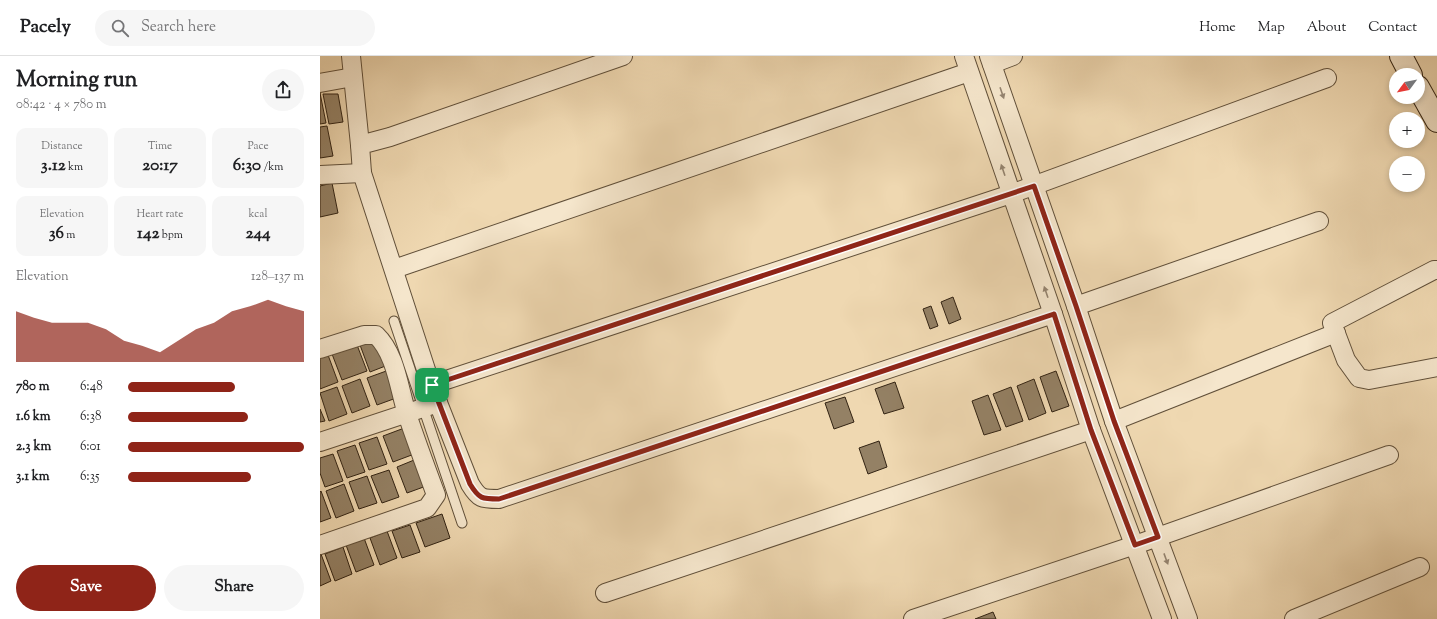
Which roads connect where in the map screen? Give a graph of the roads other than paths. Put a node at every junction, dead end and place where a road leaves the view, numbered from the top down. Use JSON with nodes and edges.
{"nodes":[{"id":1,"x":351,"y":56,"type":"edge"},
{"id":2,"x":623,"y":56,"type":"edge"},
{"id":3,"x":1013,"y":56,"type":"edge"},
{"id":4,"x":1401,"y":56,"type":"edge"},
{"id":5,"x":991,"y":60,"type":"edge"},
{"id":6,"x":966,"y":64,"type":"edge"},
{"id":7,"x":1408,"y":68,"type":"edge"},
{"id":8,"x":352,"y":77,"type":"junction"},
{"id":9,"x":1327,"y":78,"type":"dead end"},
{"id":10,"x":320,"y":84,"type":"edge"},
{"id":11,"x":1425,"y":100,"type":"edge"},
{"id":12,"x":1435,"y":118,"type":"edge"},
{"id":13,"x":360,"y":145,"type":"junction"},
{"id":14,"x":362,"y":173,"type":"junction"},
{"id":15,"x":320,"y":176,"type":"edge"},
{"id":16,"x":1034,"y":186,"type":"junction"},
{"id":17,"x":1011,"y":194,"type":"junction"},
{"id":18,"x":1319,"y":221,"type":"dead end"},
{"id":19,"x":394,"y":269,"type":"junction"},
{"id":20,"x":1437,"y":270,"type":"edge"},
{"id":21,"x":1076,"y":306,"type":"junction"},
{"id":22,"x":1054,"y":314,"type":"junction"},
{"id":23,"x":394,"y":322,"type":"dead end"},
{"id":24,"x":1336,"y":333,"type":"junction"},
{"id":25,"x":320,"y":349,"type":"edge"},
{"id":26,"x":1437,"y":367,"type":"edge"},
{"id":27,"x":432,"y":385,"type":"junction"},
{"id":28,"x":423,"y":408,"type":"junction"},
{"id":29,"x":1114,"y":421,"type":"junction"},
{"id":30,"x":1091,"y":430,"type":"junction"},
{"id":31,"x":320,"y":442,"type":"edge"},
{"id":32,"x":1389,"y":455,"type":"dead end"},
{"id":33,"x":462,"y":523,"type":"dead end"},
{"id":34,"x":1158,"y":537,"type":"junction"},
{"id":35,"x":320,"y":545,"type":"edge"},
{"id":36,"x":1135,"y":545,"type":"junction"},
{"id":37,"x":1420,"y":567,"type":"dead end"},
{"id":38,"x":605,"y":593,"type":"dead end"},
{"id":39,"x":913,"y":619,"type":"edge"},
{"id":40,"x":1162,"y":619,"type":"edge"},
{"id":41,"x":1188,"y":619,"type":"edge"},
{"id":42,"x":1294,"y":619,"type":"edge"}],
"edges":[{"from":1,"to":8,"type":"street"},
{"from":2,"to":13,"type":"street"},
{"from":3,"to":5,"type":"street"},
{"from":4,"to":7,"type":"main road"},
{"from":5,"to":16,"type":"street","one_way":true},
{"from":17,"to":6,"type":"street","one_way":true},
{"from":6,"to":19,"type":"street"},
{"from":8,"to":10,"type":"street"},
{"from":8,"to":13,"type":"street"},
{"from":9,"to":16,"type":"street"},
{"from":11,"to":12,"type":"main road"},
{"from":13,"to":14,"type":"street"},
{"from":14,"to":15,"type":"street"},
{"from":14,"to":19,"type":"street"},
{"from":16,"to":17,"type":"street"},
{"from":16,"to":21,"type":"street"},
{"from":22,"to":17,"type":"street","one_way":true},
{"from":17,"to":27,"type":"street"},
{"from":18,"to":21,"type":"street"},
{"from":19,"to":27,"type":"street"},
{"from":20,"to":24,"type":"street"},
{"from":21,"to":29,"type":"street"},
{"from":22,"to":28,"type":"street"},
{"from":22,"to":30,"type":"street"},
{"from":23,"to":28,"type":"lane"},
{"from":24,"to":26,"type":"street"},
{"from":24,"to":29,"type":"street"},
{"from":25,"to":28,"type":"street"},
{"from":27,"to":28,"type":"street"},
{"from":28,"to":31,"type":"street"},
{"from":28,"to":33,"type":"lane"},
{"from":28,"to":35,"type":"street"},
{"from":29,"to":34,"type":"street"},
{"from":30,"to":36,"type":"street"},
{"from":30,"to":38,"type":"street"},
{"from":32,"to":34,"type":"street"},
{"from":34,"to":36,"type":"street"},
{"from":34,"to":41,"type":"street","one_way":true},
{"from":36,"to":39,"type":"street"},
{"from":36,"to":40,"type":"street"},
{"from":37,"to":42,"type":"street"}]}
